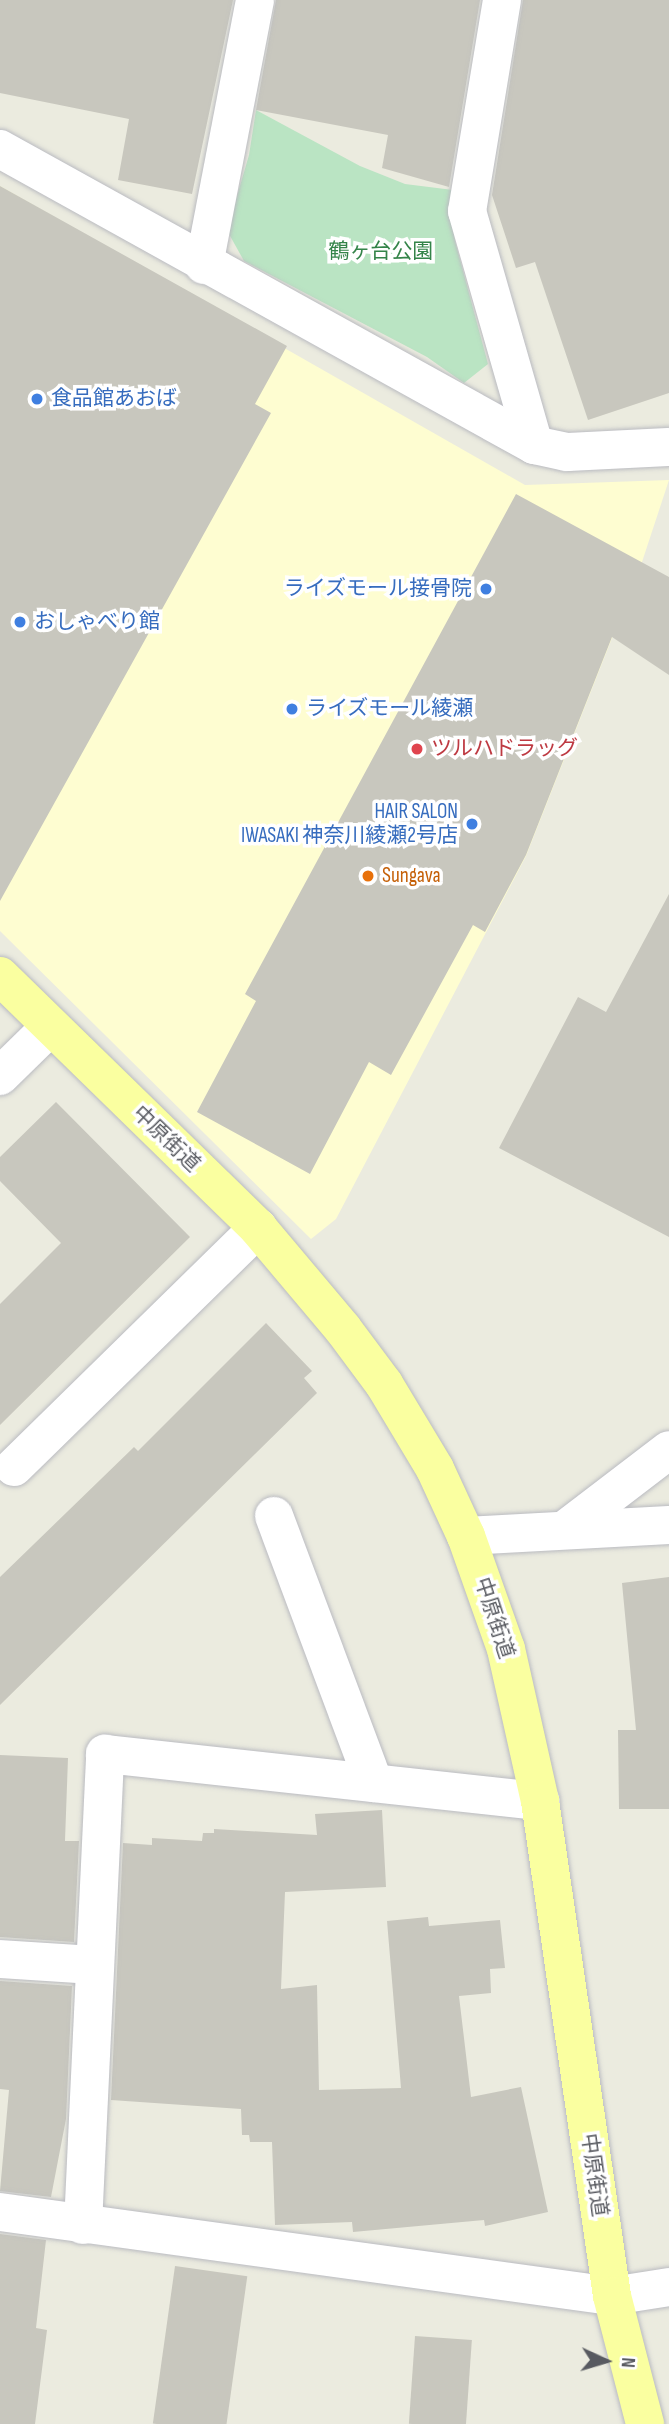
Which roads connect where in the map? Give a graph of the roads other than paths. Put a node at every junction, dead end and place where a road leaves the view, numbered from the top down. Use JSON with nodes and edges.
{"nodes":[{"id":1,"x":255,"y":0,"type":"edge"},
{"id":2,"x":502,"y":0,"type":"edge"},
{"id":3,"x":0,"y":149,"type":"edge"},
{"id":4,"x":204,"y":265,"type":"junction"},
{"id":5,"x":534,"y":445,"type":"junction"},
{"id":6,"x":669,"y":447,"type":"edge"},
{"id":7,"x":0,"y":976,"type":"edge"},
{"id":8,"x":51,"y":1026,"type":"junction"},
{"id":9,"x":0,"y":1076,"type":"edge"},
{"id":10,"x":258,"y":1228,"type":"junction"},
{"id":11,"x":669,"y":1450,"type":"edge"},
{"id":12,"x":14,"y":1467,"type":"dead end"},
{"id":13,"x":274,"y":1516,"type":"dead end"},
{"id":14,"x":669,"y":1525,"type":"edge"},
{"id":15,"x":566,"y":1528,"type":"junction"},
{"id":16,"x":466,"y":1536,"type":"junction"},
{"id":17,"x":374,"y":1783,"type":"junction"},
{"id":18,"x":540,"y":1801,"type":"junction"},
{"id":19,"x":0,"y":1959,"type":"edge"},
{"id":20,"x":94,"y":1965,"type":"junction"},
{"id":21,"x":0,"y":2212,"type":"edge"},
{"id":22,"x":83,"y":2225,"type":"junction"},
{"id":23,"x":669,"y":2287,"type":"edge"},
{"id":24,"x":612,"y":2296,"type":"junction"},
{"id":25,"x":645,"y":2424,"type":"edge"}],
"edges":[{"from":1,"to":4,"type":"street"},
{"from":2,"to":5,"type":"street"},
{"from":3,"to":4,"type":"street"},
{"from":4,"to":5,"type":"street"},
{"from":5,"to":6,"type":"street"},
{"from":7,"to":8,"type":"main road","name":"中原街道"},
{"from":8,"to":9,"type":"street"},
{"from":8,"to":10,"type":"main road","name":"中原街道"},
{"from":10,"to":12,"type":"street"},
{"from":10,"to":16,"type":"main road","name":"中原街道"},
{"from":11,"to":15,"type":"street"},
{"from":13,"to":17,"type":"street"},
{"from":14,"to":15,"type":"street"},
{"from":15,"to":16,"type":"street"},
{"from":16,"to":18,"type":"main road","name":"中原街道"},
{"from":17,"to":18,"type":"street"},
{"from":17,"to":20,"type":"street"},
{"from":18,"to":24,"type":"main road","name":"中原街道"},
{"from":19,"to":20,"type":"street"},
{"from":20,"to":22,"type":"street"},
{"from":21,"to":22,"type":"street"},
{"from":22,"to":24,"type":"street"},
{"from":23,"to":24,"type":"street"},
{"from":24,"to":25,"type":"main road","name":"中原街道"}]}
